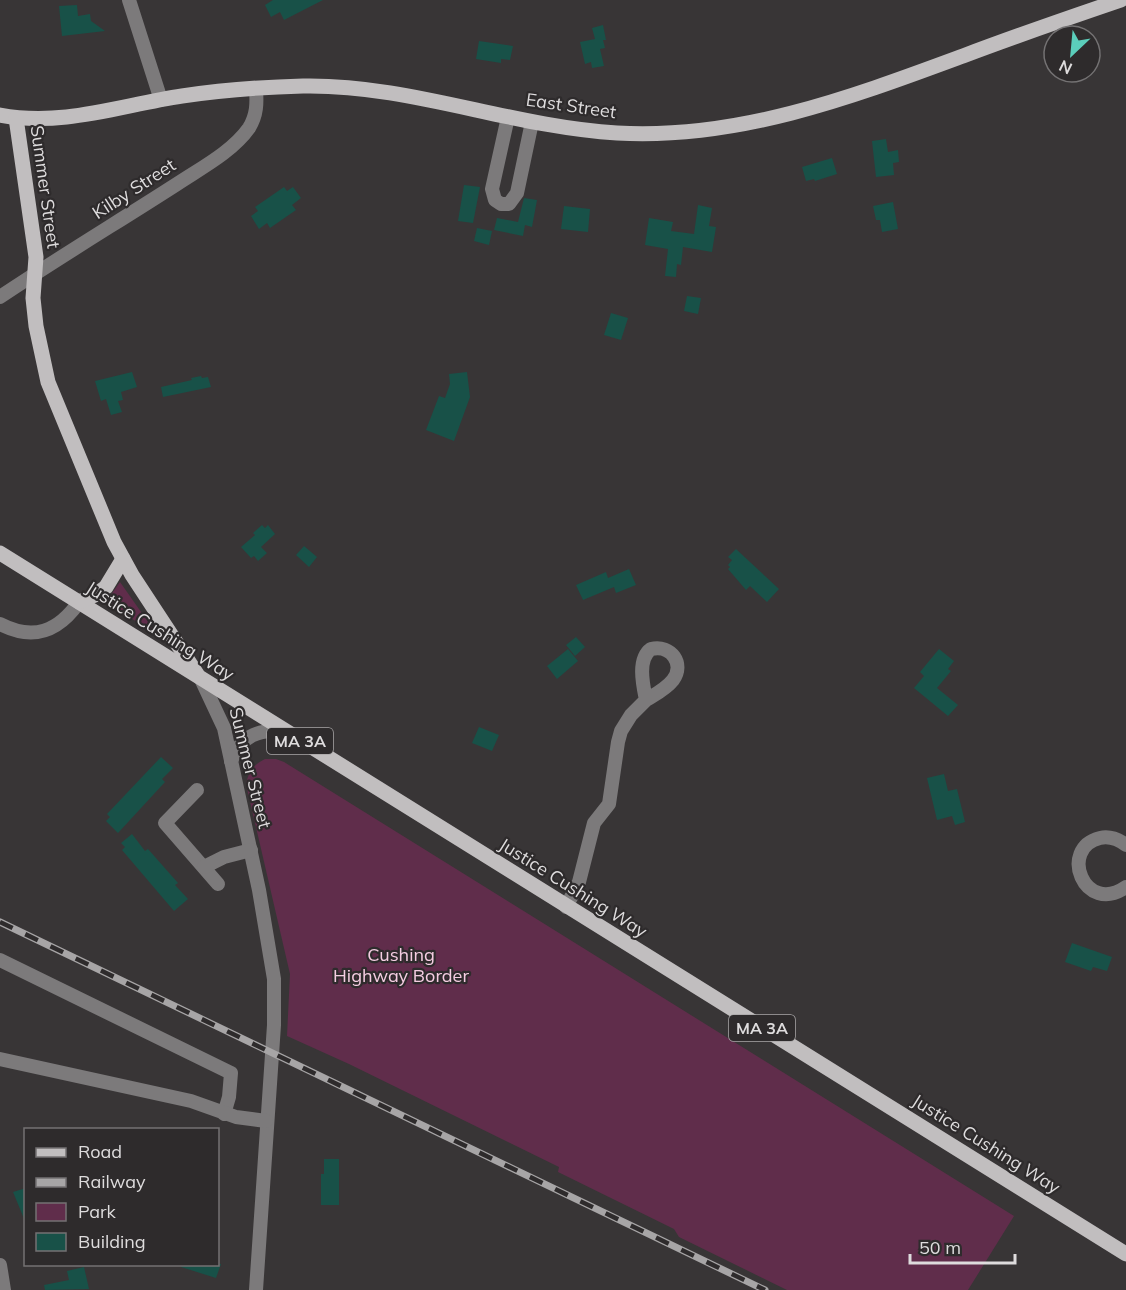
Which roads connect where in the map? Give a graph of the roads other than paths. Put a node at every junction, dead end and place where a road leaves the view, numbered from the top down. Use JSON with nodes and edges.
{"nodes":[{"id":1,"x":129,"y":0,"type":"edge"},
{"id":2,"x":1121,"y":0,"type":"edge"},
{"id":3,"x":256,"y":89,"type":"junction"},
{"id":4,"x":161,"y":100,"type":"junction"},
{"id":5,"x":0,"y":115,"type":"edge"},
{"id":6,"x":508,"y":117,"type":"junction"},
{"id":7,"x":16,"y":118,"type":"junction"},
{"id":8,"x":532,"y":122,"type":"junction"},
{"id":9,"x":35,"y":274,"type":"junction"},
{"id":10,"x":0,"y":297,"type":"edge"},
{"id":11,"x":0,"y":553,"type":"edge"},
{"id":12,"x":123,"y":559,"type":"junction"},
{"id":13,"x":78,"y":602,"type":"junction"},
{"id":14,"x":0,"y":624,"type":"edge"},
{"id":15,"x":201,"y":679,"type":"junction"},
{"id":16,"x":646,"y":700,"type":"dead end"},
{"id":17,"x":285,"y":732,"type":"junction"},
{"id":18,"x":231,"y":761,"type":"junction"},
{"id":19,"x":197,"y":790,"type":"dead end"},
{"id":20,"x":1126,"y":845,"type":"edge"},
{"id":21,"x":251,"y":850,"type":"junction"},
{"id":22,"x":204,"y":867,"type":"junction"},
{"id":23,"x":218,"y":884,"type":"dead end"},
{"id":24,"x":1126,"y":887,"type":"edge"},
{"id":25,"x":566,"y":906,"type":"junction"},
{"id":26,"x":0,"y":960,"type":"edge"},
{"id":27,"x":0,"y":1059,"type":"edge"},
{"id":28,"x":224,"y":1114,"type":"junction"},
{"id":29,"x":267,"y":1121,"type":"junction"},
{"id":30,"x":1126,"y":1254,"type":"edge"},
{"id":31,"x":0,"y":1265,"type":"edge"},
{"id":32,"x":4,"y":1290,"type":"edge"},
{"id":33,"x":256,"y":1290,"type":"edge"}],
"edges":[{"from":1,"to":4,"type":"street"},
{"from":2,"to":8,"type":"main road","name":"East Street"},
{"from":3,"to":4,"type":"main road","name":"East Street"},
{"from":3,"to":6,"type":"main road","name":"East Street"},
{"from":3,"to":9,"type":"street","name":"Kilby Street"},
{"from":4,"to":7,"type":"main road","name":"East Street"},
{"from":5,"to":7,"type":"main road","name":"East Street"},
{"from":6,"to":8,"type":"main road","name":"East Street"},
{"from":6,"to":8,"type":"street"},
{"from":7,"to":9,"type":"main road","name":"Summer Street"},
{"from":9,"to":10,"type":"street","name":"Kilby Street"},
{"from":9,"to":12,"type":"main road","name":"Summer Street"},
{"from":11,"to":13,"type":"main road","name":"Justice Cushing Way","number":"MA 3A"},
{"from":12,"to":13,"type":"main road"},
{"from":12,"to":15,"type":"main road","name":"Summer Street"},
{"from":13,"to":14,"type":"street"},
{"from":13,"to":15,"type":"main road","name":"Justice Cushing Way","number":"MA 3A"},
{"from":15,"to":17,"type":"main road","name":"Justice Cushing Way","number":"MA 3A"},
{"from":15,"to":18,"type":"street","name":"Summer Street"},
{"from":16,"to":25,"type":"street"},
{"from":17,"to":18,"type":"street"},
{"from":17,"to":25,"type":"main road","name":"Justice Cushing Way","number":"MA 3A"},
{"from":18,"to":21,"type":"street","name":"Summer Street"},
{"from":19,"to":22,"type":"street"},
{"from":20,"to":24,"type":"street"},
{"from":21,"to":22,"type":"street"},
{"from":21,"to":29,"type":"street","name":"Summer Street"},
{"from":22,"to":23,"type":"street"},
{"from":25,"to":30,"type":"main road","name":"Justice Cushing Way","number":"MA 3A"},
{"from":26,"to":28,"type":"street"},
{"from":27,"to":28,"type":"street"},
{"from":28,"to":29,"type":"street"},
{"from":29,"to":33,"type":"street","name":"Summer Street"},
{"from":31,"to":32,"type":"street"}]}
